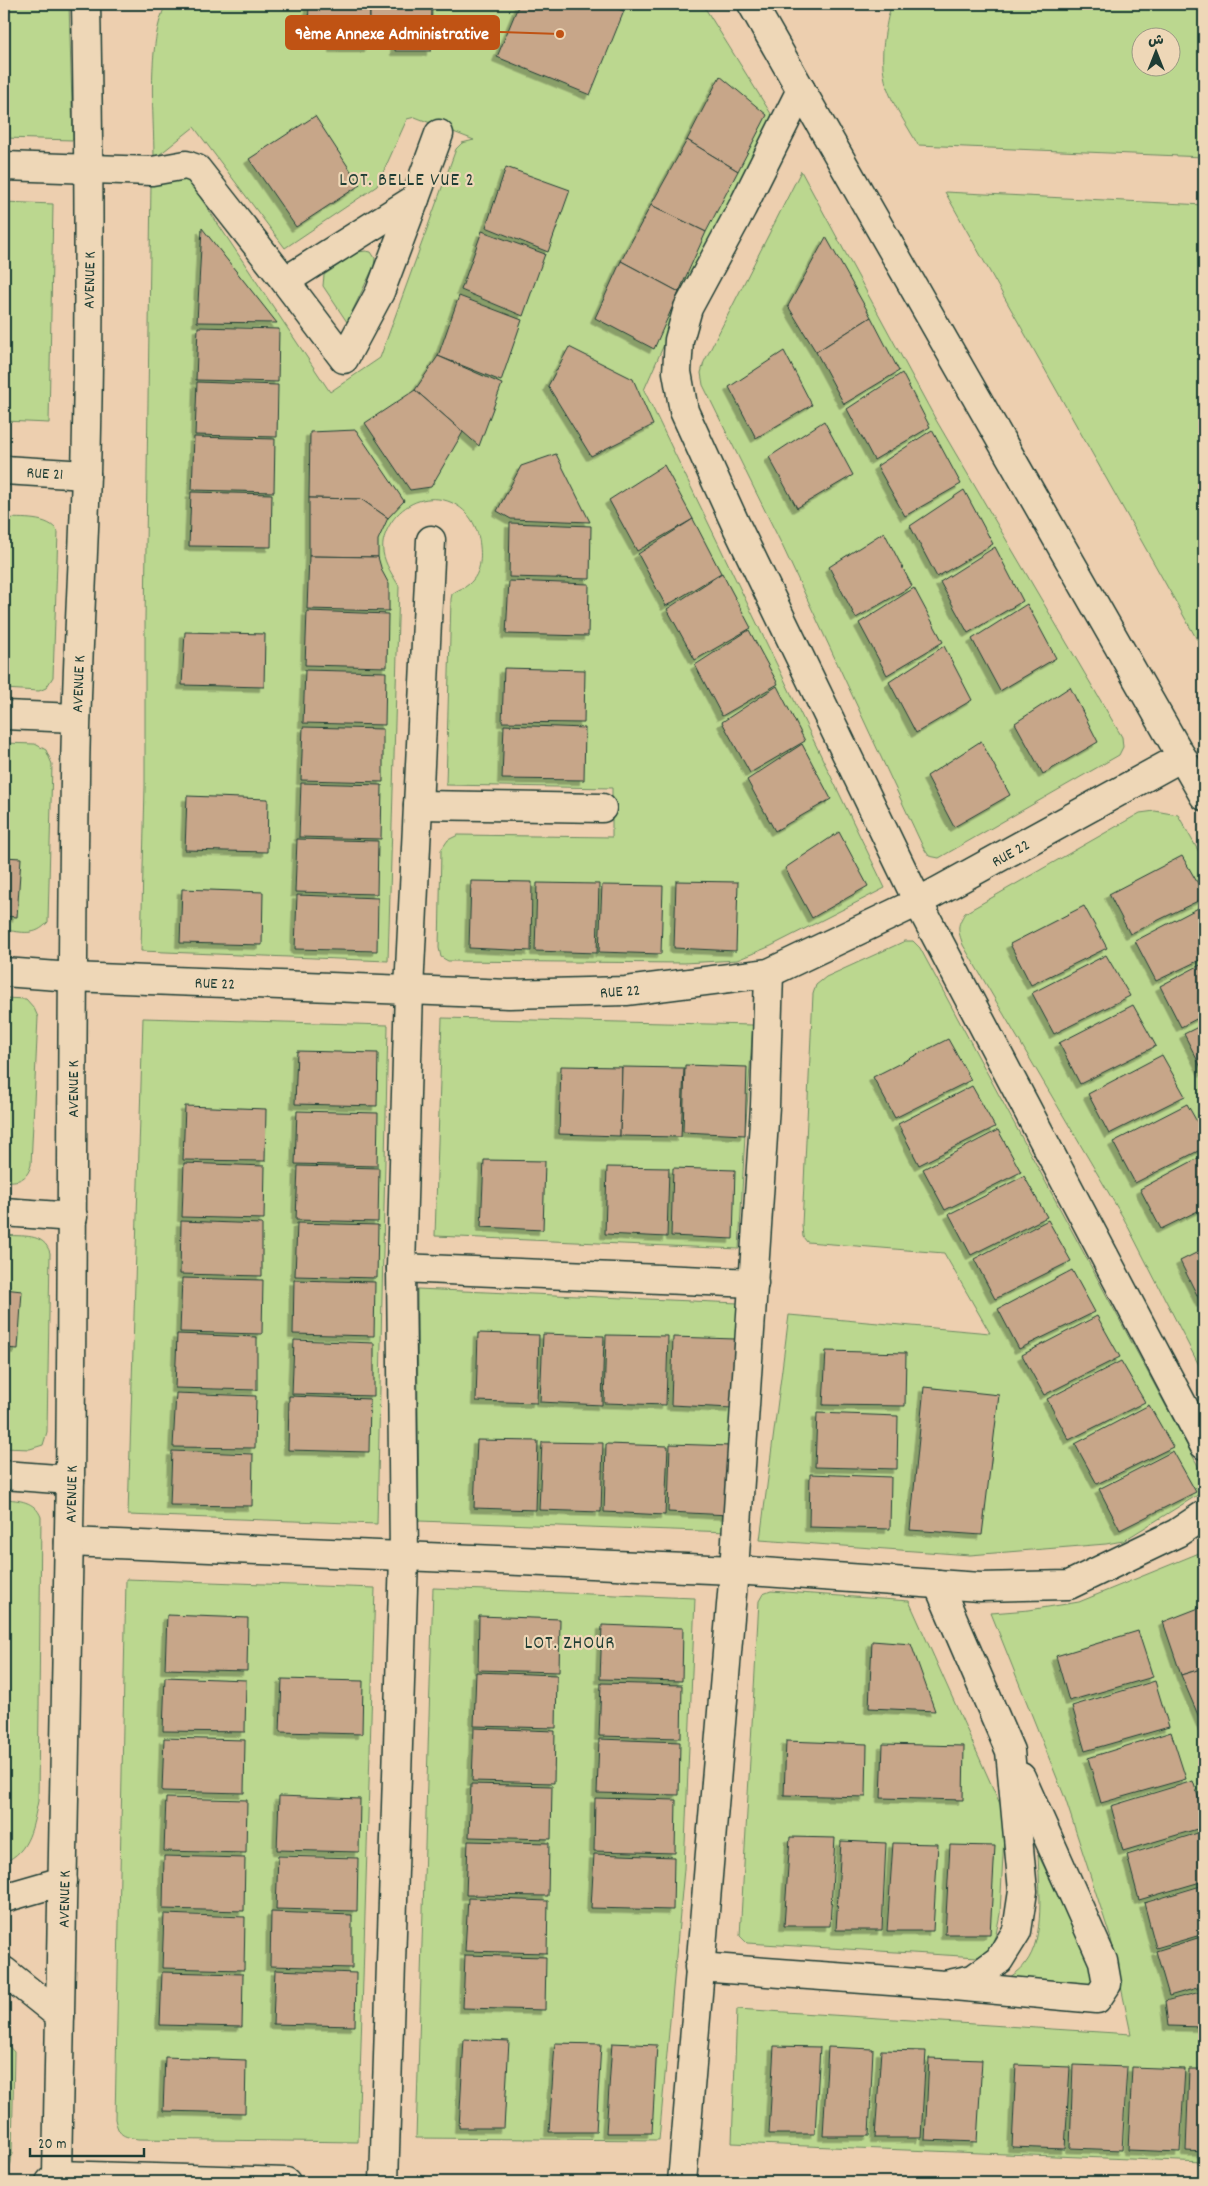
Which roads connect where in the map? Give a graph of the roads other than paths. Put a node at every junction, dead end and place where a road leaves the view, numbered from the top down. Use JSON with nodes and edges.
{"nodes":[{"id":1,"x":86,"y":4,"type":"edge"},
{"id":2,"x":752,"y":4,"type":"edge"},
{"id":3,"x":801,"y":90,"type":"junction"},
{"id":4,"x":439,"y":134,"type":"dead end"},
{"id":5,"x":4,"y":166,"type":"edge"},
{"id":6,"x":89,"y":169,"type":"junction"},
{"id":7,"x":415,"y":199,"type":"junction"},
{"id":8,"x":285,"y":281,"type":"junction"},
{"id":9,"x":4,"y":470,"type":"edge"},
{"id":10,"x":86,"y":475,"type":"junction"},
{"id":11,"x":431,"y":540,"type":"dead end"},
{"id":12,"x":4,"y":715,"type":"edge"},
{"id":13,"x":76,"y":718,"type":"junction"},
{"id":14,"x":1182,"y":757,"type":"junction"},
{"id":15,"x":1204,"y":796,"type":"edge"},
{"id":16,"x":418,"y":805,"type":"junction"},
{"id":17,"x":602,"y":808,"type":"dead end"},
{"id":18,"x":918,"y":902,"type":"junction"},
{"id":19,"x":4,"y":972,"type":"edge"},
{"id":20,"x":769,"y":974,"type":"junction"},
{"id":21,"x":72,"y":977,"type":"junction"},
{"id":22,"x":408,"y":990,"type":"junction"},
{"id":23,"x":4,"y":1212,"type":"edge"},
{"id":24,"x":73,"y":1217,"type":"junction"},
{"id":25,"x":401,"y":1268,"type":"junction"},
{"id":26,"x":754,"y":1283,"type":"junction"},
{"id":27,"x":1204,"y":1445,"type":"edge"},
{"id":28,"x":4,"y":1475,"type":"edge"},
{"id":29,"x":70,"y":1480,"type":"junction"},
{"id":30,"x":1204,"y":1515,"type":"edge"},
{"id":31,"x":69,"y":1542,"type":"junction"},
{"id":32,"x":404,"y":1557,"type":"junction"},
{"id":33,"x":734,"y":1570,"type":"junction"},
{"id":34,"x":938,"y":1584,"type":"junction"},
{"id":35,"x":1010,"y":1752,"type":"junction"},
{"id":36,"x":63,"y":1881,"type":"junction"},
{"id":37,"x":4,"y":1898,"type":"edge"},
{"id":38,"x":700,"y":1967,"type":"junction"},
{"id":39,"x":4,"y":1971,"type":"edge"},
{"id":40,"x":945,"y":1985,"type":"junction"},
{"id":41,"x":60,"y":2016,"type":"junction"},
{"id":42,"x":54,"y":2179,"type":"edge"},
{"id":43,"x":286,"y":2182,"type":"edge"},
{"id":44,"x":384,"y":2182,"type":"edge"},
{"id":45,"x":682,"y":2182,"type":"edge"}],
"edges":[{"from":1,"to":6,"type":"street","name":"AVENUE K"},
{"from":2,"to":3,"type":"street"},
{"from":3,"to":14,"type":"street"},
{"from":3,"to":18,"type":"street"},
{"from":4,"to":7,"type":"street"},
{"from":5,"to":6,"type":"street"},
{"from":6,"to":8,"type":"street"},
{"from":6,"to":10,"type":"street","name":"AVENUE K"},
{"from":7,"to":8,"type":"street"},
{"from":7,"to":8,"type":"street"},
{"from":9,"to":10,"type":"street","name":"RUE 21"},
{"from":10,"to":13,"type":"street","name":"AVENUE K"},
{"from":11,"to":16,"type":"street"},
{"from":12,"to":13,"type":"street"},
{"from":13,"to":21,"type":"street","name":"AVENUE K"},
{"from":14,"to":15,"type":"street"},
{"from":14,"to":18,"type":"street","name":"RUE 22"},
{"from":16,"to":17,"type":"street"},
{"from":16,"to":22,"type":"street"},
{"from":18,"to":20,"type":"street","name":"RUE 22"},
{"from":18,"to":27,"type":"street"},
{"from":19,"to":21,"type":"street","name":"RUE 22"},
{"from":20,"to":22,"type":"street","name":"RUE 22"},
{"from":20,"to":26,"type":"street"},
{"from":21,"to":22,"type":"street","name":"RUE 22"},
{"from":21,"to":24,"type":"street","name":"AVENUE K"},
{"from":22,"to":25,"type":"street"},
{"from":23,"to":24,"type":"street"},
{"from":24,"to":29,"type":"street","name":"AVENUE K"},
{"from":25,"to":26,"type":"street"},
{"from":25,"to":32,"type":"street"},
{"from":26,"to":33,"type":"street"},
{"from":28,"to":29,"type":"street"},
{"from":29,"to":31,"type":"street","name":"AVENUE K"},
{"from":30,"to":34,"type":"street"},
{"from":31,"to":32,"type":"street"},
{"from":31,"to":36,"type":"street","name":"AVENUE K"},
{"from":32,"to":33,"type":"street"},
{"from":32,"to":44,"type":"street"},
{"from":33,"to":34,"type":"street"},
{"from":33,"to":38,"type":"street"},
{"from":34,"to":35,"type":"street"},
{"from":35,"to":40,"type":"street"},
{"from":35,"to":40,"type":"street"},
{"from":36,"to":37,"type":"street"},
{"from":36,"to":41,"type":"street","name":"AVENUE K"},
{"from":38,"to":40,"type":"street"},
{"from":38,"to":45,"type":"street"},
{"from":39,"to":41,"type":"street"},
{"from":41,"to":42,"type":"street","name":"AVENUE K"},
{"from":42,"to":43,"type":"street"}]}
